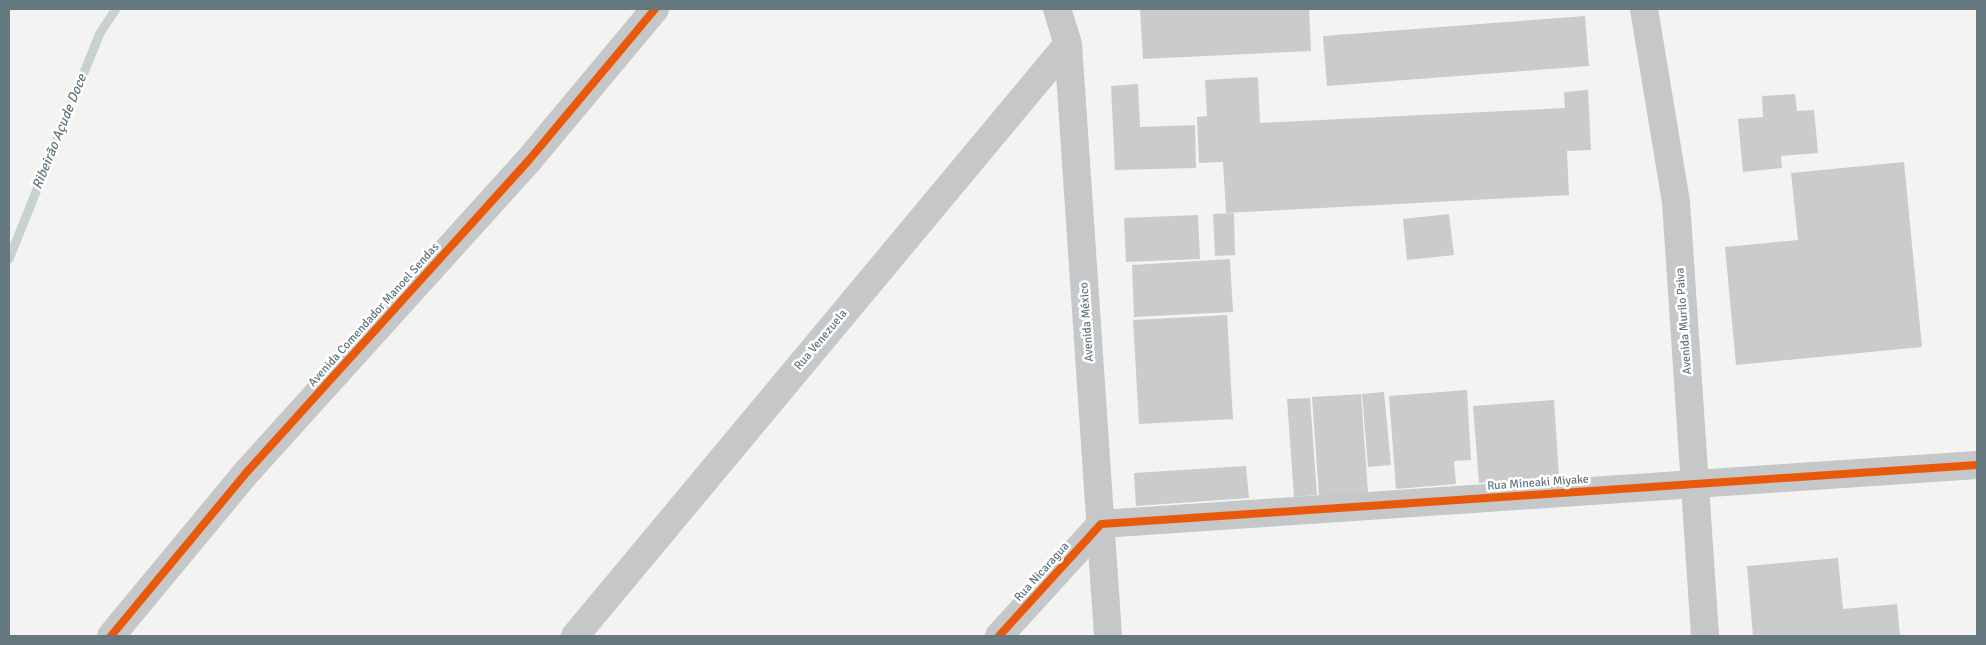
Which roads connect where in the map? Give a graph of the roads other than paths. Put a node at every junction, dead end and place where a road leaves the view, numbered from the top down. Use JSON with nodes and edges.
{"nodes":[{"id":1,"x":655,"y":9,"type":"edge"},
{"id":2,"x":1057,"y":9,"type":"edge"},
{"id":3,"x":1644,"y":9,"type":"edge"},
{"id":4,"x":1068,"y":44,"type":"junction"},
{"id":5,"x":1977,"y":464,"type":"edge"},
{"id":6,"x":1695,"y":483,"type":"junction"},
{"id":7,"x":1101,"y":524,"type":"junction"},
{"id":8,"x":111,"y":636,"type":"edge"},
{"id":9,"x":575,"y":636,"type":"edge"},
{"id":10,"x":999,"y":636,"type":"edge"},
{"id":11,"x":1108,"y":636,"type":"edge"},
{"id":12,"x":1705,"y":636,"type":"edge"}],
"edges":[{"from":1,"to":8,"type":"street","name":"Avenida Comendador Manoel Sendas"},
{"from":2,"to":4,"type":"street","name":"Avenida México"},
{"from":3,"to":6,"type":"street","name":"Avenida Murilo Paiva"},
{"from":4,"to":7,"type":"street","name":"Avenida México"},
{"from":4,"to":9,"type":"street","name":"Rua Venezuela"},
{"from":5,"to":6,"type":"street","name":"Rua Mineaki Miyake"},
{"from":6,"to":7,"type":"street","name":"Rua Mineaki Miyake"},
{"from":6,"to":12,"type":"street","name":"Avenida Murilo Paiva"},
{"from":7,"to":10,"type":"street","name":"Rua Nicaragua"},
{"from":7,"to":11,"type":"street","name":"Avenida México"}]}
